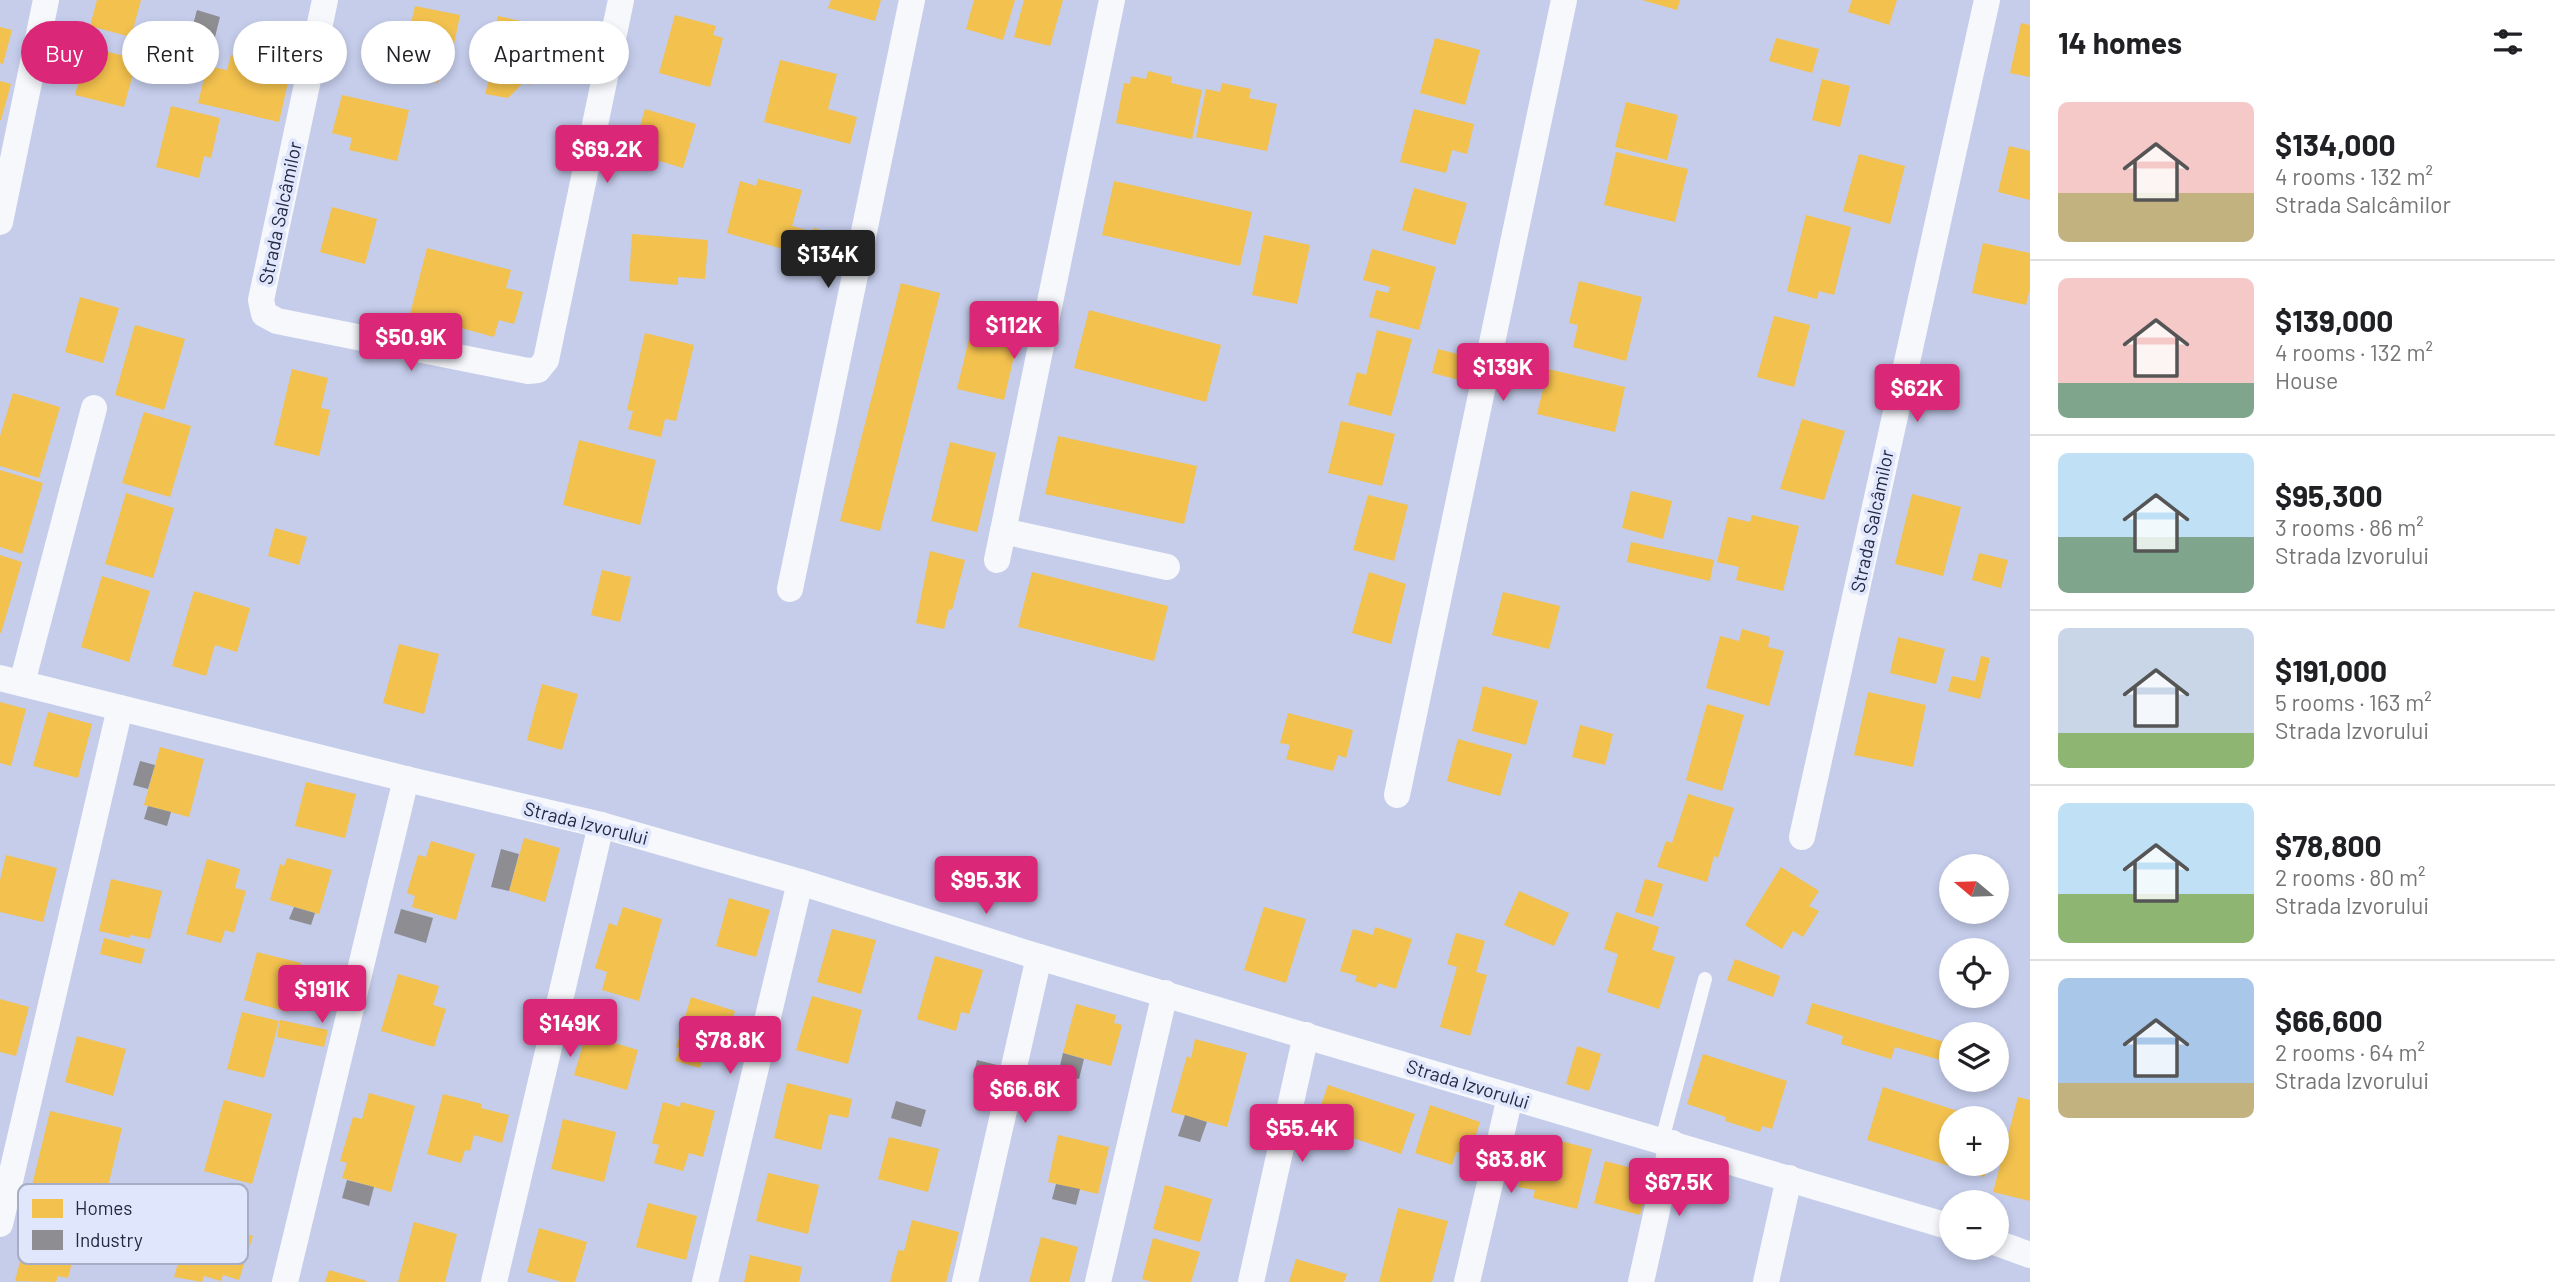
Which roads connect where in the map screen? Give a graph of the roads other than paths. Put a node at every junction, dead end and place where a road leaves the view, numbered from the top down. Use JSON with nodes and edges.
{"nodes":[{"id":1,"x":46,"y":0,"type":"edge"},
{"id":2,"x":325,"y":0,"type":"edge"},
{"id":3,"x":621,"y":0,"type":"edge"},
{"id":4,"x":912,"y":0,"type":"edge"},
{"id":5,"x":1112,"y":0,"type":"edge"},
{"id":6,"x":1564,"y":0,"type":"edge"},
{"id":7,"x":1987,"y":0,"type":"edge"},
{"id":8,"x":0,"y":222,"type":"edge"},
{"id":9,"x":94,"y":408,"type":"dead end"},
{"id":10,"x":1003,"y":531,"type":"junction"},
{"id":11,"x":997,"y":560,"type":"dead end"},
{"id":12,"x":1167,"y":567,"type":"dead end"},
{"id":13,"x":790,"y":589,"type":"dead end"},
{"id":14,"x":11,"y":680,"type":"edge"},
{"id":15,"x":120,"y":708,"type":"junction"},
{"id":16,"x":405,"y":779,"type":"junction"},
{"id":17,"x":1397,"y":795,"type":"dead end"},
{"id":18,"x":601,"y":825,"type":"junction"},
{"id":19,"x":1802,"y":837,"type":"dead end"},
{"id":20,"x":800,"y":882,"type":"junction"},
{"id":21,"x":1039,"y":957,"type":"junction"},
{"id":22,"x":1705,"y":979,"type":"dead end"},
{"id":23,"x":1165,"y":993,"type":"junction"},
{"id":24,"x":1307,"y":1035,"type":"junction"},
{"id":25,"x":1510,"y":1097,"type":"junction"},
{"id":26,"x":1667,"y":1142,"type":"junction"},
{"id":27,"x":1789,"y":1178,"type":"junction"},
{"id":28,"x":1939,"y":1223,"type":"edge"},
{"id":29,"x":0,"y":1224,"type":"edge"},
{"id":30,"x":2009,"y":1247,"type":"edge"},
{"id":31,"x":2030,"y":1255,"type":"edge"},
{"id":32,"x":285,"y":1282,"type":"edge"},
{"id":33,"x":494,"y":1282,"type":"edge"},
{"id":34,"x":705,"y":1282,"type":"edge"},
{"id":35,"x":965,"y":1282,"type":"edge"},
{"id":36,"x":1098,"y":1282,"type":"edge"},
{"id":37,"x":1251,"y":1282,"type":"edge"},
{"id":38,"x":1467,"y":1282,"type":"edge"},
{"id":39,"x":1641,"y":1282,"type":"edge"},
{"id":40,"x":1766,"y":1282,"type":"edge"}],
"edges":[{"from":1,"to":8,"type":"street"},
{"from":2,"to":3,"type":"street","name":"Strada Salcâmilor"},
{"from":4,"to":13,"type":"street"},
{"from":5,"to":10,"type":"street"},
{"from":6,"to":17,"type":"street"},
{"from":7,"to":19,"type":"street","name":"Strada Salcâmilor"},
{"from":9,"to":14,"type":"street"},
{"from":10,"to":11,"type":"street"},
{"from":10,"to":12,"type":"street"},
{"from":14,"to":15,"type":"street","name":"Strada Izvorului"},
{"from":15,"to":16,"type":"street","name":"Strada Izvorului"},
{"from":15,"to":29,"type":"street"},
{"from":16,"to":18,"type":"street","name":"Strada Izvorului"},
{"from":16,"to":32,"type":"street"},
{"from":18,"to":20,"type":"street","name":"Strada Izvorului"},
{"from":18,"to":33,"type":"street"},
{"from":20,"to":21,"type":"street","name":"Strada Izvorului"},
{"from":20,"to":34,"type":"street"},
{"from":21,"to":23,"type":"street","name":"Strada Izvorului"},
{"from":21,"to":35,"type":"street"},
{"from":22,"to":26,"type":"lane"},
{"from":23,"to":24,"type":"street","name":"Strada Izvorului"},
{"from":23,"to":36,"type":"street"},
{"from":24,"to":25,"type":"street","name":"Strada Izvorului"},
{"from":24,"to":37,"type":"street"},
{"from":25,"to":26,"type":"street","name":"Strada Izvorului"},
{"from":25,"to":38,"type":"street"},
{"from":26,"to":27,"type":"street","name":"Strada Izvorului"},
{"from":26,"to":39,"type":"street"},
{"from":27,"to":28,"type":"street","name":"Strada Izvorului"},
{"from":27,"to":40,"type":"street"},
{"from":30,"to":31,"type":"street"}]}
